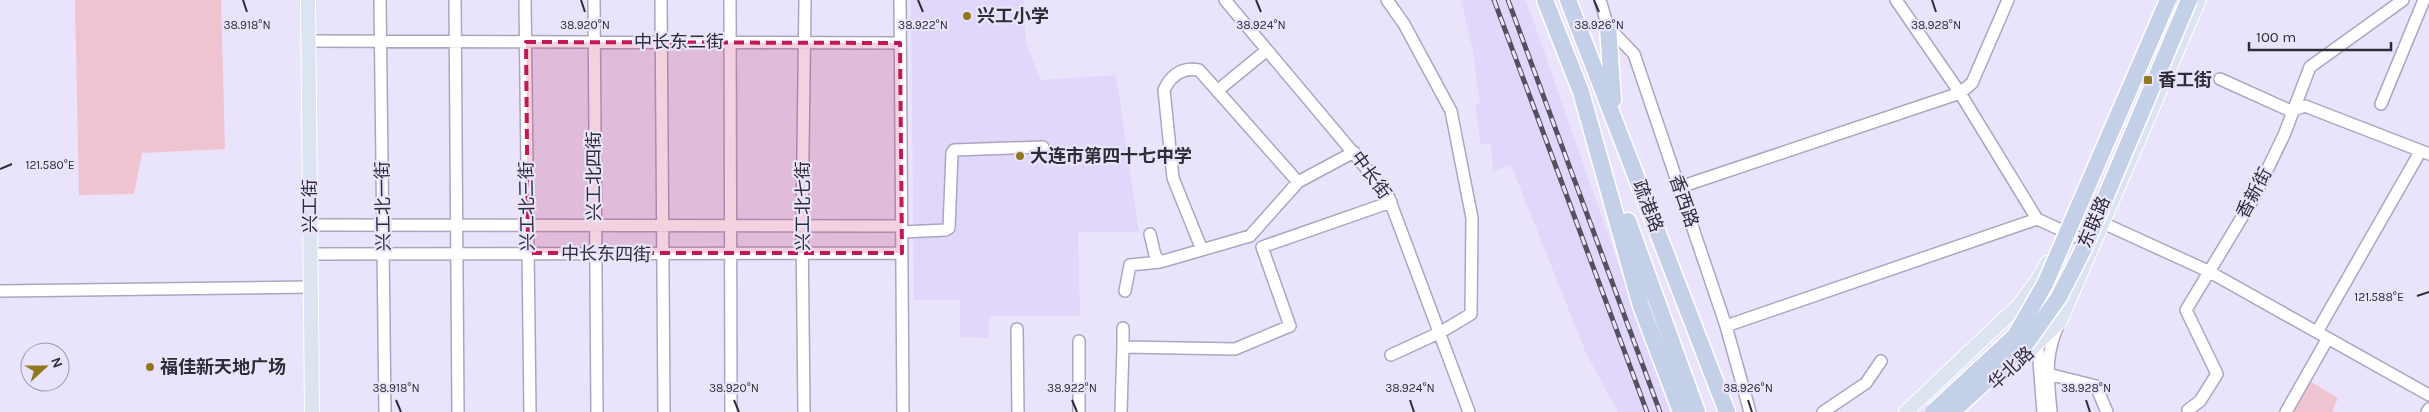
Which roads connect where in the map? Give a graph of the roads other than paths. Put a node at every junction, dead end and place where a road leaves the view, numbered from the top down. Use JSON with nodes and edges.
{"nodes":[{"id":1,"x":308,"y":0,"type":"edge"},
{"id":2,"x":380,"y":0,"type":"edge"},
{"id":3,"x":455,"y":0,"type":"edge"},
{"id":4,"x":525,"y":0,"type":"edge"},
{"id":5,"x":594,"y":0,"type":"edge"},
{"id":6,"x":661,"y":0,"type":"edge"},
{"id":7,"x":730,"y":0,"type":"edge"},
{"id":8,"x":805,"y":0,"type":"edge"},
{"id":9,"x":900,"y":0,"type":"edge"},
{"id":10,"x":1225,"y":0,"type":"edge"},
{"id":11,"x":1387,"y":0,"type":"edge"},
{"id":12,"x":1544,"y":0,"type":"edge"},
{"id":13,"x":1568,"y":0,"type":"edge"},
{"id":14,"x":1600,"y":0,"type":"edge"},
{"id":15,"x":1896,"y":0,"type":"edge"},
{"id":16,"x":2008,"y":0,"type":"edge"},
{"id":17,"x":2160,"y":0,"type":"edge"},
{"id":18,"x":2168,"y":0,"type":"edge"},
{"id":19,"x":2189,"y":0,"type":"edge"},
{"id":20,"x":2199,"y":0,"type":"edge"},
{"id":21,"x":2403,"y":0,"type":"edge"},
{"id":22,"x":2424,"y":0,"type":"edge"},
{"id":23,"x":1608,"y":27,"type":"junction"},
{"id":24,"x":309,"y":41,"type":"junction"},
{"id":25,"x":382,"y":42,"type":"junction"},
{"id":26,"x":455,"y":42,"type":"junction"},
{"id":27,"x":526,"y":42,"type":"junction"},
{"id":28,"x":595,"y":42,"type":"junction"},
{"id":29,"x":662,"y":42,"type":"junction"},
{"id":30,"x":730,"y":42,"type":"junction"},
{"id":31,"x":805,"y":43,"type":"junction"},
{"id":32,"x":900,"y":43,"type":"junction"},
{"id":33,"x":1268,"y":50,"type":"junction"},
{"id":34,"x":2220,"y":79,"type":"dead end"},
{"id":35,"x":1217,"y":90,"type":"junction"},
{"id":36,"x":1581,"y":92,"type":"junction"},
{"id":37,"x":1960,"y":93,"type":"junction"},
{"id":38,"x":2381,"y":104,"type":"dead end"},
{"id":39,"x":2291,"y":111,"type":"junction"},
{"id":40,"x":1614,"y":117,"type":"junction"},
{"id":41,"x":1043,"y":147,"type":"dead end"},
{"id":42,"x":1354,"y":152,"type":"junction"},
{"id":43,"x":2424,"y":153,"type":"edge"},
{"id":44,"x":1298,"y":182,"type":"junction"},
{"id":45,"x":1680,"y":187,"type":"junction"},
{"id":46,"x":1391,"y":202,"type":"junction"},
{"id":47,"x":2038,"y":219,"type":"junction"},
{"id":48,"x":2104,"y":223,"type":"junction"},
{"id":49,"x":310,"y":224,"type":"junction"},
{"id":50,"x":383,"y":224,"type":"junction"},
{"id":51,"x":457,"y":225,"type":"junction"},
{"id":52,"x":526,"y":225,"type":"junction"},
{"id":53,"x":594,"y":225,"type":"junction"},
{"id":54,"x":662,"y":225,"type":"junction"},
{"id":55,"x":730,"y":226,"type":"junction"},
{"id":56,"x":802,"y":226,"type":"junction"},
{"id":57,"x":901,"y":229,"type":"junction"},
{"id":58,"x":2062,"y":230,"type":"junction"},
{"id":59,"x":1150,"y":234,"type":"dead end"},
{"id":60,"x":2094,"y":245,"type":"junction"},
{"id":61,"x":1202,"y":250,"type":"junction"},
{"id":62,"x":457,"y":253,"type":"junction"},
{"id":63,"x":528,"y":253,"type":"junction"},
{"id":64,"x":902,"y":253,"type":"junction"},
{"id":65,"x":310,"y":254,"type":"junction"},
{"id":66,"x":383,"y":254,"type":"junction"},
{"id":67,"x":594,"y":254,"type":"junction"},
{"id":68,"x":730,"y":254,"type":"junction"},
{"id":69,"x":802,"y":254,"type":"junction"},
{"id":70,"x":663,"y":255,"type":"junction"},
{"id":71,"x":1160,"y":262,"type":"junction"},
{"id":72,"x":2208,"y":271,"type":"junction"},
{"id":73,"x":2038,"y":280,"type":"junction"},
{"id":74,"x":311,"y":287,"type":"junction"},
{"id":75,"x":0,"y":290,"type":"edge"},
{"id":76,"x":1125,"y":291,"type":"dead end"},
{"id":77,"x":2060,"y":321,"type":"junction"},
{"id":78,"x":1726,"y":326,"type":"junction"},
{"id":79,"x":1123,"y":328,"type":"dead end"},
{"id":80,"x":1018,"y":329,"type":"dead end"},
{"id":81,"x":1441,"y":332,"type":"junction"},
{"id":82,"x":2317,"y":332,"type":"junction"},
{"id":83,"x":2328,"y":338,"type":"junction"},
{"id":84,"x":1079,"y":341,"type":"dead end"},
{"id":85,"x":2038,"y":344,"type":"junction"},
{"id":86,"x":1123,"y":347,"type":"junction"},
{"id":87,"x":1391,"y":356,"type":"dead end"},
{"id":88,"x":1881,"y":361,"type":"dead end"},
{"id":89,"x":2048,"y":374,"type":"junction"},
{"id":90,"x":2429,"y":396,"type":"edge"},
{"id":91,"x":2188,"y":410,"type":"dead end"},
{"id":92,"x":312,"y":412,"type":"edge"},
{"id":93,"x":385,"y":412,"type":"edge"},
{"id":94,"x":458,"y":412,"type":"edge"},
{"id":95,"x":530,"y":412,"type":"edge"},
{"id":96,"x":597,"y":412,"type":"edge"},
{"id":97,"x":664,"y":412,"type":"edge"},
{"id":98,"x":731,"y":412,"type":"edge"},
{"id":99,"x":804,"y":412,"type":"edge"},
{"id":100,"x":903,"y":412,"type":"edge"},
{"id":101,"x":1018,"y":412,"type":"edge"},
{"id":102,"x":1079,"y":412,"type":"edge"},
{"id":103,"x":1121,"y":412,"type":"edge"},
{"id":104,"x":1470,"y":412,"type":"edge"},
{"id":105,"x":1681,"y":412,"type":"edge"},
{"id":106,"x":1697,"y":412,"type":"edge"},
{"id":107,"x":1727,"y":412,"type":"edge"},
{"id":108,"x":1750,"y":412,"type":"edge"},
{"id":109,"x":1823,"y":412,"type":"edge"},
{"id":110,"x":1906,"y":412,"type":"edge"},
{"id":111,"x":1933,"y":412,"type":"edge"},
{"id":112,"x":1952,"y":412,"type":"edge"},
{"id":113,"x":1962,"y":412,"type":"edge"},
{"id":114,"x":2043,"y":412,"type":"edge"},
{"id":115,"x":2051,"y":412,"type":"edge"},
{"id":116,"x":2107,"y":412,"type":"edge"},
{"id":117,"x":2286,"y":412,"type":"edge"}],
"edges":[{"from":1,"to":24,"type":"main road","name":"兴工街"},
{"from":2,"to":25,"type":"street","name":"兴工北一街"},
{"from":3,"to":26,"type":"street"},
{"from":4,"to":27,"type":"street","name":"兴工北三街"},
{"from":5,"to":28,"type":"street","name":"兴工北四街"},
{"from":6,"to":29,"type":"street"},
{"from":7,"to":30,"type":"street"},
{"from":8,"to":31,"type":"street","name":"兴工北七街"},
{"from":9,"to":32,"type":"street"},
{"from":10,"to":33,"type":"street","name":"中长街"},
{"from":11,"to":81,"type":"street"},
{"from":12,"to":36,"type":"highway"},
{"from":13,"to":40,"type":"highway","name":"疏港路"},
{"from":14,"to":23,"type":"street","name":"香西路"},
{"from":15,"to":37,"type":"street"},
{"from":16,"to":37,"type":"street"},
{"from":17,"to":58,"type":"main road"},
{"from":18,"to":111,"type":"highway","name":"东联路","bridge":true},
{"from":19,"to":112,"type":"highway","name":"东联路","bridge":true},
{"from":20,"to":48,"type":"main road","name":"华北路"},
{"from":21,"to":39,"type":"street","name":"香新街"},
{"from":22,"to":38,"type":"street"},
{"from":23,"to":40,"type":"highway"},
{"from":23,"to":45,"type":"street","name":"香西路"},
{"from":24,"to":25,"type":"street","name":"中长东二街"},
{"from":24,"to":49,"type":"main road","name":"兴工街"},
{"from":25,"to":26,"type":"street","name":"中长东二街"},
{"from":25,"to":50,"type":"street","name":"兴工北一街"},
{"from":26,"to":27,"type":"street","name":"中长东二街"},
{"from":26,"to":51,"type":"street"},
{"from":27,"to":28,"type":"street","name":"中长东二街"},
{"from":27,"to":52,"type":"street","name":"兴工北三街"},
{"from":28,"to":29,"type":"street","name":"中长东二街"},
{"from":28,"to":53,"type":"street","name":"兴工北四街"},
{"from":29,"to":30,"type":"street","name":"中长东二街"},
{"from":29,"to":54,"type":"street"},
{"from":30,"to":31,"type":"street","name":"中长东二街"},
{"from":30,"to":55,"type":"street"},
{"from":31,"to":32,"type":"street","name":"中长东二街"},
{"from":31,"to":56,"type":"street","name":"兴工北七街"},
{"from":32,"to":57,"type":"street"},
{"from":33,"to":35,"type":"street"},
{"from":33,"to":42,"type":"street","name":"中长街"},
{"from":34,"to":39,"type":"street"},
{"from":35,"to":44,"type":"street"},
{"from":35,"to":61,"type":"street"},
{"from":36,"to":105,"type":"highway"},
{"from":36,"to":106,"type":"highway"},
{"from":37,"to":45,"type":"street"},
{"from":37,"to":47,"type":"street"},
{"from":39,"to":43,"type":"street"},
{"from":39,"to":72,"type":"street","name":"香新街"},
{"from":40,"to":107,"type":"highway","name":"疏港路"},
{"from":41,"to":57,"type":"street","name":"中长东四街"},
{"from":42,"to":44,"type":"street"},
{"from":42,"to":46,"type":"street","name":"中长街"},
{"from":43,"to":82,"type":"street"},
{"from":44,"to":61,"type":"street"},
{"from":45,"to":78,"type":"street","name":"香西路"},
{"from":46,"to":81,"type":"street","name":"中长街"},
{"from":46,"to":86,"type":"street"},
{"from":47,"to":58,"type":"street"},
{"from":47,"to":78,"type":"street"},
{"from":48,"to":60,"type":"main road","name":"华北路"},
{"from":48,"to":72,"type":"street"},
{"from":49,"to":50,"type":"street","name":"中长东四街"},
{"from":49,"to":65,"type":"main road","name":"兴工街"},
{"from":50,"to":51,"type":"street","name":"中长东四街"},
{"from":50,"to":66,"type":"street","name":"兴工北一街"},
{"from":51,"to":52,"type":"street","name":"中长东四街"},
{"from":51,"to":62,"type":"street"},
{"from":52,"to":53,"type":"street","name":"中长东四街"},
{"from":52,"to":63,"type":"street","name":"兴工北三街"},
{"from":53,"to":54,"type":"street","name":"中长东四街"},
{"from":53,"to":67,"type":"street","name":"兴工北四街"},
{"from":54,"to":55,"type":"street","name":"中长东四街"},
{"from":54,"to":70,"type":"street"},
{"from":55,"to":56,"type":"street","name":"中长东四街"},
{"from":55,"to":68,"type":"street"},
{"from":56,"to":57,"type":"street","name":"中长东四街"},
{"from":56,"to":69,"type":"street","name":"兴工北七街"},
{"from":57,"to":64,"type":"street"},
{"from":58,"to":60,"type":"street"},
{"from":58,"to":73,"type":"main road"},
{"from":59,"to":71,"type":"street"},
{"from":60,"to":77,"type":"main road","name":"华北路"},
{"from":61,"to":71,"type":"street"},
{"from":62,"to":63,"type":"street","name":"中长东四街"},
{"from":62,"to":66,"type":"street","name":"中长东四街"},
{"from":62,"to":94,"type":"street"},
{"from":63,"to":67,"type":"street","name":"中长东四街"},
{"from":63,"to":95,"type":"street","name":"兴工北三街"},
{"from":64,"to":69,"type":"street","name":"中长东四街"},
{"from":64,"to":100,"type":"street"},
{"from":65,"to":66,"type":"street","name":"中长东四街"},
{"from":65,"to":74,"type":"main road","name":"兴工街"},
{"from":66,"to":93,"type":"street","name":"兴工北一街"},
{"from":67,"to":70,"type":"street","name":"中长东四街"},
{"from":67,"to":96,"type":"street","name":"兴工北四街"},
{"from":68,"to":69,"type":"street","name":"中长东四街"},
{"from":68,"to":70,"type":"street","name":"中长东四街"},
{"from":68,"to":98,"type":"street"},
{"from":69,"to":99,"type":"street","name":"兴工北七街"},
{"from":70,"to":97,"type":"street"},
{"from":71,"to":76,"type":"street"},
{"from":72,"to":82,"type":"street"},
{"from":72,"to":91,"type":"street","name":"香新街"},
{"from":73,"to":85,"type":"street"},
{"from":73,"to":110,"type":"main road"},
{"from":74,"to":75,"type":"street"},
{"from":74,"to":92,"type":"main road","name":"兴工街"},
{"from":77,"to":85,"type":"main road","name":"华北路"},
{"from":77,"to":89,"type":"street"},
{"from":78,"to":108,"type":"street","name":"香西路"},
{"from":79,"to":86,"type":"street"},
{"from":80,"to":101,"type":"street"},
{"from":81,"to":87,"type":"street"},
{"from":81,"to":104,"type":"street","name":"中长街"},
{"from":82,"to":83,"type":"street"},
{"from":83,"to":90,"type":"street"},
{"from":83,"to":117,"type":"street"},
{"from":84,"to":102,"type":"street"},
{"from":85,"to":113,"type":"main road","name":"华北路"},
{"from":85,"to":114,"type":"street"},
{"from":86,"to":103,"type":"street"},
{"from":88,"to":109,"type":"street"},
{"from":89,"to":115,"type":"street"},
{"from":89,"to":116,"type":"street"}]}
